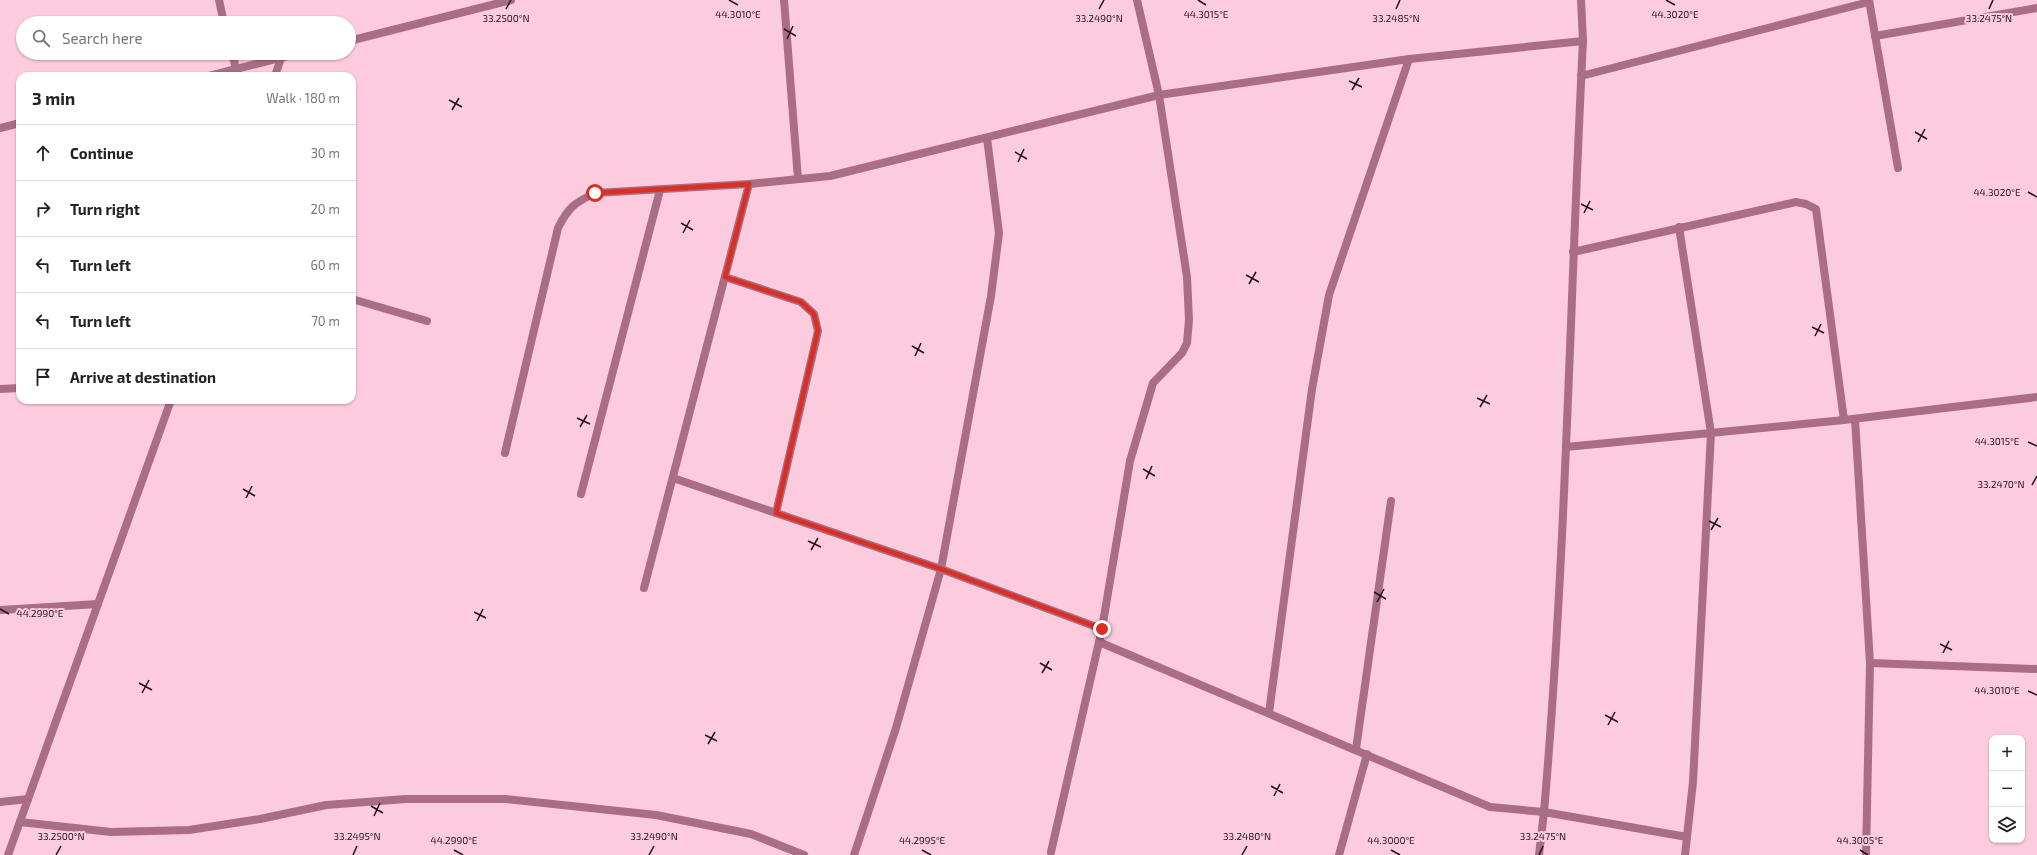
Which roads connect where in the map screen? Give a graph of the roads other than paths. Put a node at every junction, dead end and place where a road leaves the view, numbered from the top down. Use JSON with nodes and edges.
{"nodes":[{"id":1,"x":219,"y":0,"type":"edge"},
{"id":2,"x":511,"y":0,"type":"edge"},
{"id":3,"x":784,"y":0,"type":"edge"},
{"id":4,"x":1137,"y":0,"type":"edge"},
{"id":5,"x":1581,"y":0,"type":"edge"},
{"id":6,"x":1869,"y":1,"type":"edge"},
{"id":7,"x":2037,"y":8,"type":"edge"},
{"id":8,"x":222,"y":16,"type":"edge"},
{"id":9,"x":1875,"y":36,"type":"junction"},
{"id":10,"x":356,"y":39,"type":"edge"},
{"id":11,"x":1583,"y":41,"type":"junction"},
{"id":12,"x":1409,"y":59,"type":"junction"},
{"id":13,"x":234,"y":60,"type":"edge"},
{"id":14,"x":273,"y":60,"type":"edge"},
{"id":15,"x":280,"y":60,"type":"edge"},
{"id":16,"x":236,"y":69,"type":"junction"},
{"id":17,"x":224,"y":72,"type":"edge"},
{"id":18,"x":276,"y":72,"type":"edge"},
{"id":19,"x":1581,"y":76,"type":"junction"},
{"id":20,"x":1159,"y":95,"type":"junction"},
{"id":21,"x":16,"y":125,"type":"edge"},
{"id":22,"x":0,"y":128,"type":"edge"},
{"id":23,"x":987,"y":138,"type":"junction"},
{"id":24,"x":1898,"y":168,"type":"dead end"},
{"id":25,"x":798,"y":179,"type":"junction"},
{"id":26,"x":749,"y":184,"type":"junction"},
{"id":27,"x":660,"y":190,"type":"junction"},
{"id":28,"x":1680,"y":227,"type":"junction"},
{"id":29,"x":1573,"y":252,"type":"junction"},
{"id":30,"x":725,"y":277,"type":"junction"},
{"id":31,"x":356,"y":300,"type":"edge"},
{"id":32,"x":426,"y":321,"type":"dead end"},
{"id":33,"x":16,"y":388,"type":"edge"},
{"id":34,"x":0,"y":389,"type":"edge"},
{"id":35,"x":2037,"y":397,"type":"edge"},
{"id":36,"x":170,"y":404,"type":"edge"},
{"id":37,"x":1855,"y":419,"type":"junction"},
{"id":38,"x":1844,"y":420,"type":"junction"},
{"id":39,"x":1712,"y":433,"type":"junction"},
{"id":40,"x":1566,"y":447,"type":"junction"},
{"id":41,"x":505,"y":454,"type":"dead end"},
{"id":42,"x":673,"y":478,"type":"junction"},
{"id":43,"x":581,"y":494,"type":"dead end"},
{"id":44,"x":1391,"y":501,"type":"dead end"},
{"id":45,"x":776,"y":513,"type":"junction"},
{"id":46,"x":941,"y":569,"type":"junction"},
{"id":47,"x":644,"y":588,"type":"dead end"},
{"id":48,"x":98,"y":604,"type":"junction"},
{"id":49,"x":0,"y":610,"type":"edge"},
{"id":50,"x":1102,"y":629,"type":"junction"},
{"id":51,"x":1099,"y":642,"type":"junction"},
{"id":52,"x":1870,"y":662,"type":"junction"},
{"id":53,"x":2037,"y":669,"type":"edge"},
{"id":54,"x":1268,"y":713,"type":"junction"},
{"id":55,"x":1356,"y":749,"type":"junction"},
{"id":56,"x":1367,"y":754,"type":"junction"},
{"id":57,"x":28,"y":799,"type":"junction"},
{"id":58,"x":0,"y":802,"type":"edge"},
{"id":59,"x":1544,"y":812,"type":"junction"},
{"id":60,"x":20,"y":822,"type":"junction"},
{"id":61,"x":1687,"y":837,"type":"junction"},
{"id":62,"x":1051,"y":852,"type":"dead end"},
{"id":63,"x":8,"y":855,"type":"edge"},
{"id":64,"x":804,"y":855,"type":"edge"},
{"id":65,"x":854,"y":855,"type":"edge"},
{"id":66,"x":1338,"y":855,"type":"edge"},
{"id":67,"x":1539,"y":855,"type":"edge"},
{"id":68,"x":1685,"y":855,"type":"edge"},
{"id":69,"x":1866,"y":855,"type":"edge"}],
"edges":[{"from":1,"to":8,"type":"street"},
{"from":2,"to":10,"type":"street"},
{"from":3,"to":25,"type":"street"},
{"from":4,"to":20,"type":"street"},
{"from":5,"to":11,"type":"street"},
{"from":6,"to":9,"type":"street"},
{"from":6,"to":19,"type":"street"},
{"from":7,"to":9,"type":"street"},
{"from":9,"to":24,"type":"street"},
{"from":11,"to":12,"type":"street"},
{"from":11,"to":19,"type":"street"},
{"from":12,"to":20,"type":"street"},
{"from":12,"to":54,"type":"street"},
{"from":13,"to":16,"type":"street"},
{"from":14,"to":16,"type":"street"},
{"from":15,"to":18,"type":"street"},
{"from":16,"to":17,"type":"street"},
{"from":19,"to":29,"type":"street"},
{"from":20,"to":23,"type":"street"},
{"from":20,"to":50,"type":"street"},
{"from":21,"to":22,"type":"street"},
{"from":23,"to":25,"type":"street"},
{"from":23,"to":46,"type":"street"},
{"from":25,"to":26,"type":"street"},
{"from":26,"to":27,"type":"street"},
{"from":26,"to":30,"type":"street"},
{"from":27,"to":41,"type":"street"},
{"from":27,"to":43,"type":"street"},
{"from":28,"to":29,"type":"street"},
{"from":28,"to":38,"type":"street"},
{"from":28,"to":39,"type":"street"},
{"from":29,"to":40,"type":"street"},
{"from":30,"to":42,"type":"street"},
{"from":30,"to":45,"type":"street"},
{"from":31,"to":32,"type":"street"},
{"from":33,"to":34,"type":"street"},
{"from":35,"to":37,"type":"street"},
{"from":36,"to":48,"type":"street"},
{"from":37,"to":38,"type":"street"},
{"from":37,"to":52,"type":"street"},
{"from":38,"to":39,"type":"street"},
{"from":39,"to":40,"type":"street"},
{"from":39,"to":61,"type":"street"},
{"from":40,"to":59,"type":"street"},
{"from":42,"to":45,"type":"street"},
{"from":42,"to":47,"type":"street"},
{"from":44,"to":55,"type":"street"},
{"from":45,"to":46,"type":"street"},
{"from":46,"to":50,"type":"street"},
{"from":46,"to":65,"type":"street"},
{"from":48,"to":49,"type":"street"},
{"from":48,"to":57,"type":"street"},
{"from":50,"to":51,"type":"street"},
{"from":51,"to":54,"type":"street"},
{"from":51,"to":62,"type":"street"},
{"from":52,"to":53,"type":"street"},
{"from":52,"to":69,"type":"street"},
{"from":54,"to":55,"type":"street"},
{"from":55,"to":56,"type":"street"},
{"from":56,"to":59,"type":"street"},
{"from":56,"to":66,"type":"street"},
{"from":57,"to":58,"type":"street"},
{"from":57,"to":60,"type":"street"},
{"from":59,"to":61,"type":"street"},
{"from":59,"to":67,"type":"street"},
{"from":60,"to":63,"type":"street"},
{"from":60,"to":64,"type":"street"},
{"from":61,"to":68,"type":"street"}]}
